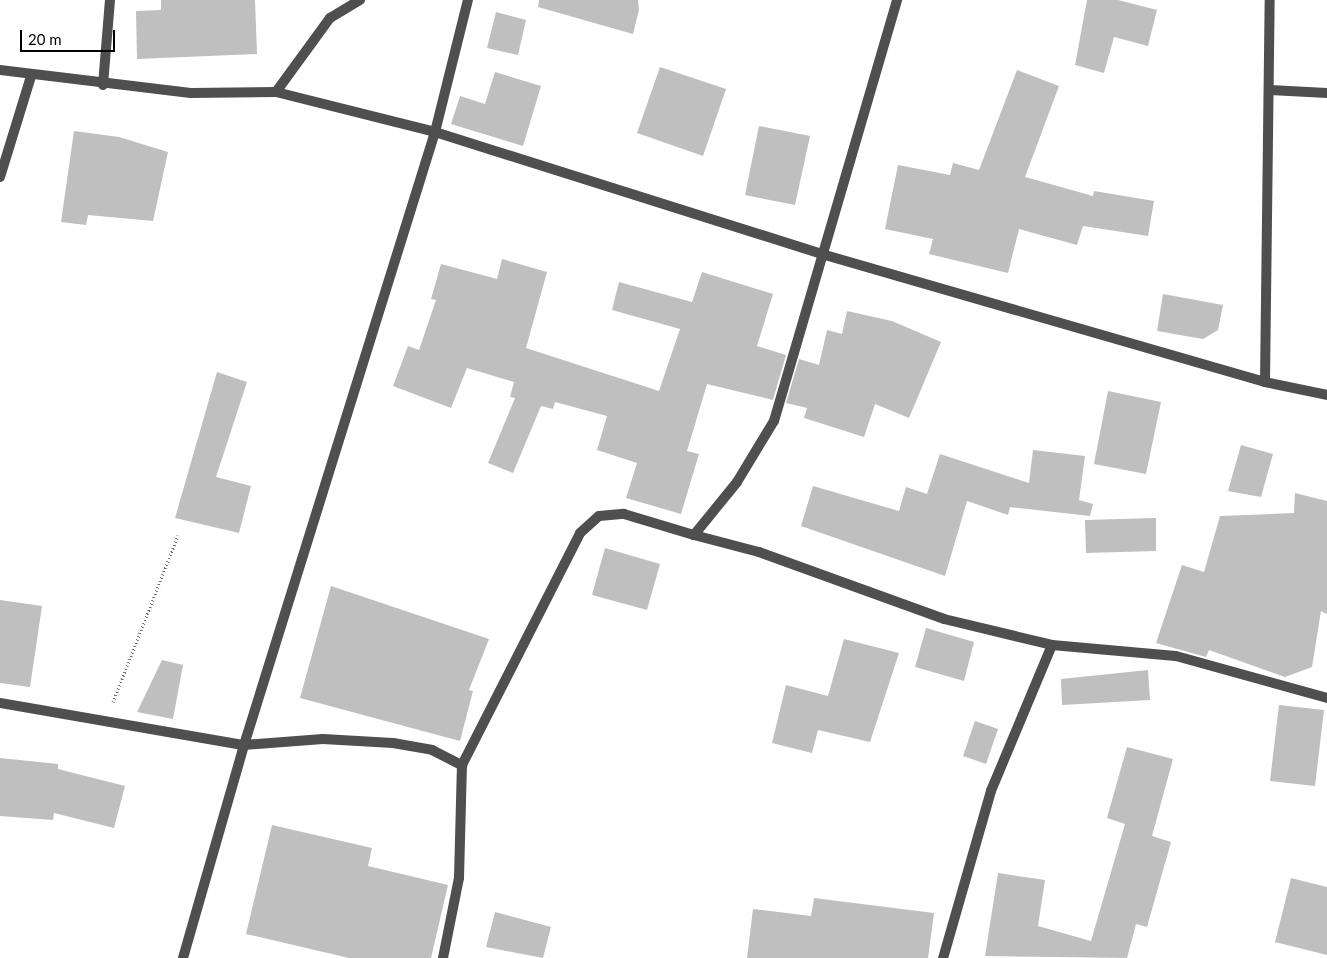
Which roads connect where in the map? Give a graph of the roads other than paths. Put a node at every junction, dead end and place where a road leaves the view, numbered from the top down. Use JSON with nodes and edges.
{"nodes":[{"id":1,"x":110,"y":0,"type":"edge"},
{"id":2,"x":360,"y":0,"type":"edge"},
{"id":3,"x":468,"y":0,"type":"edge"},
{"id":4,"x":897,"y":0,"type":"edge"},
{"id":5,"x":1270,"y":0,"type":"edge"},
{"id":6,"x":0,"y":70,"type":"edge"},
{"id":7,"x":31,"y":76,"type":"junction"},
{"id":8,"x":103,"y":85,"type":"junction"},
{"id":9,"x":1270,"y":90,"type":"junction"},
{"id":10,"x":276,"y":92,"type":"junction"},
{"id":11,"x":1327,"y":92,"type":"edge"},
{"id":12,"x":435,"y":132,"type":"junction"},
{"id":13,"x":0,"y":176,"type":"edge"},
{"id":14,"x":825,"y":255,"type":"junction"},
{"id":15,"x":1264,"y":382,"type":"junction"},
{"id":16,"x":1327,"y":395,"type":"edge"},
{"id":17,"x":694,"y":535,"type":"junction"},
{"id":18,"x":1052,"y":645,"type":"junction"},
{"id":19,"x":1327,"y":698,"type":"edge"},
{"id":20,"x":0,"y":703,"type":"edge"},
{"id":21,"x":244,"y":745,"type":"junction"},
{"id":22,"x":462,"y":765,"type":"junction"},
{"id":23,"x":183,"y":958,"type":"edge"},
{"id":24,"x":443,"y":958,"type":"edge"},
{"id":25,"x":943,"y":958,"type":"edge"}],
"edges":[{"from":1,"to":8,"type":"street"},
{"from":2,"to":10,"type":"street"},
{"from":3,"to":12,"type":"street"},
{"from":4,"to":14,"type":"street"},
{"from":5,"to":9,"type":"street"},
{"from":6,"to":7,"type":"street"},
{"from":7,"to":8,"type":"street"},
{"from":7,"to":13,"type":"street"},
{"from":8,"to":10,"type":"street"},
{"from":9,"to":11,"type":"street"},
{"from":9,"to":15,"type":"street"},
{"from":10,"to":12,"type":"street"},
{"from":12,"to":14,"type":"street"},
{"from":12,"to":21,"type":"street"},
{"from":14,"to":15,"type":"street"},
{"from":14,"to":17,"type":"street"},
{"from":15,"to":16,"type":"street"},
{"from":17,"to":18,"type":"street"},
{"from":17,"to":22,"type":"street"},
{"from":18,"to":19,"type":"street"},
{"from":18,"to":25,"type":"street"},
{"from":20,"to":21,"type":"street"},
{"from":21,"to":22,"type":"street"},
{"from":21,"to":23,"type":"street"},
{"from":22,"to":24,"type":"street"}]}
